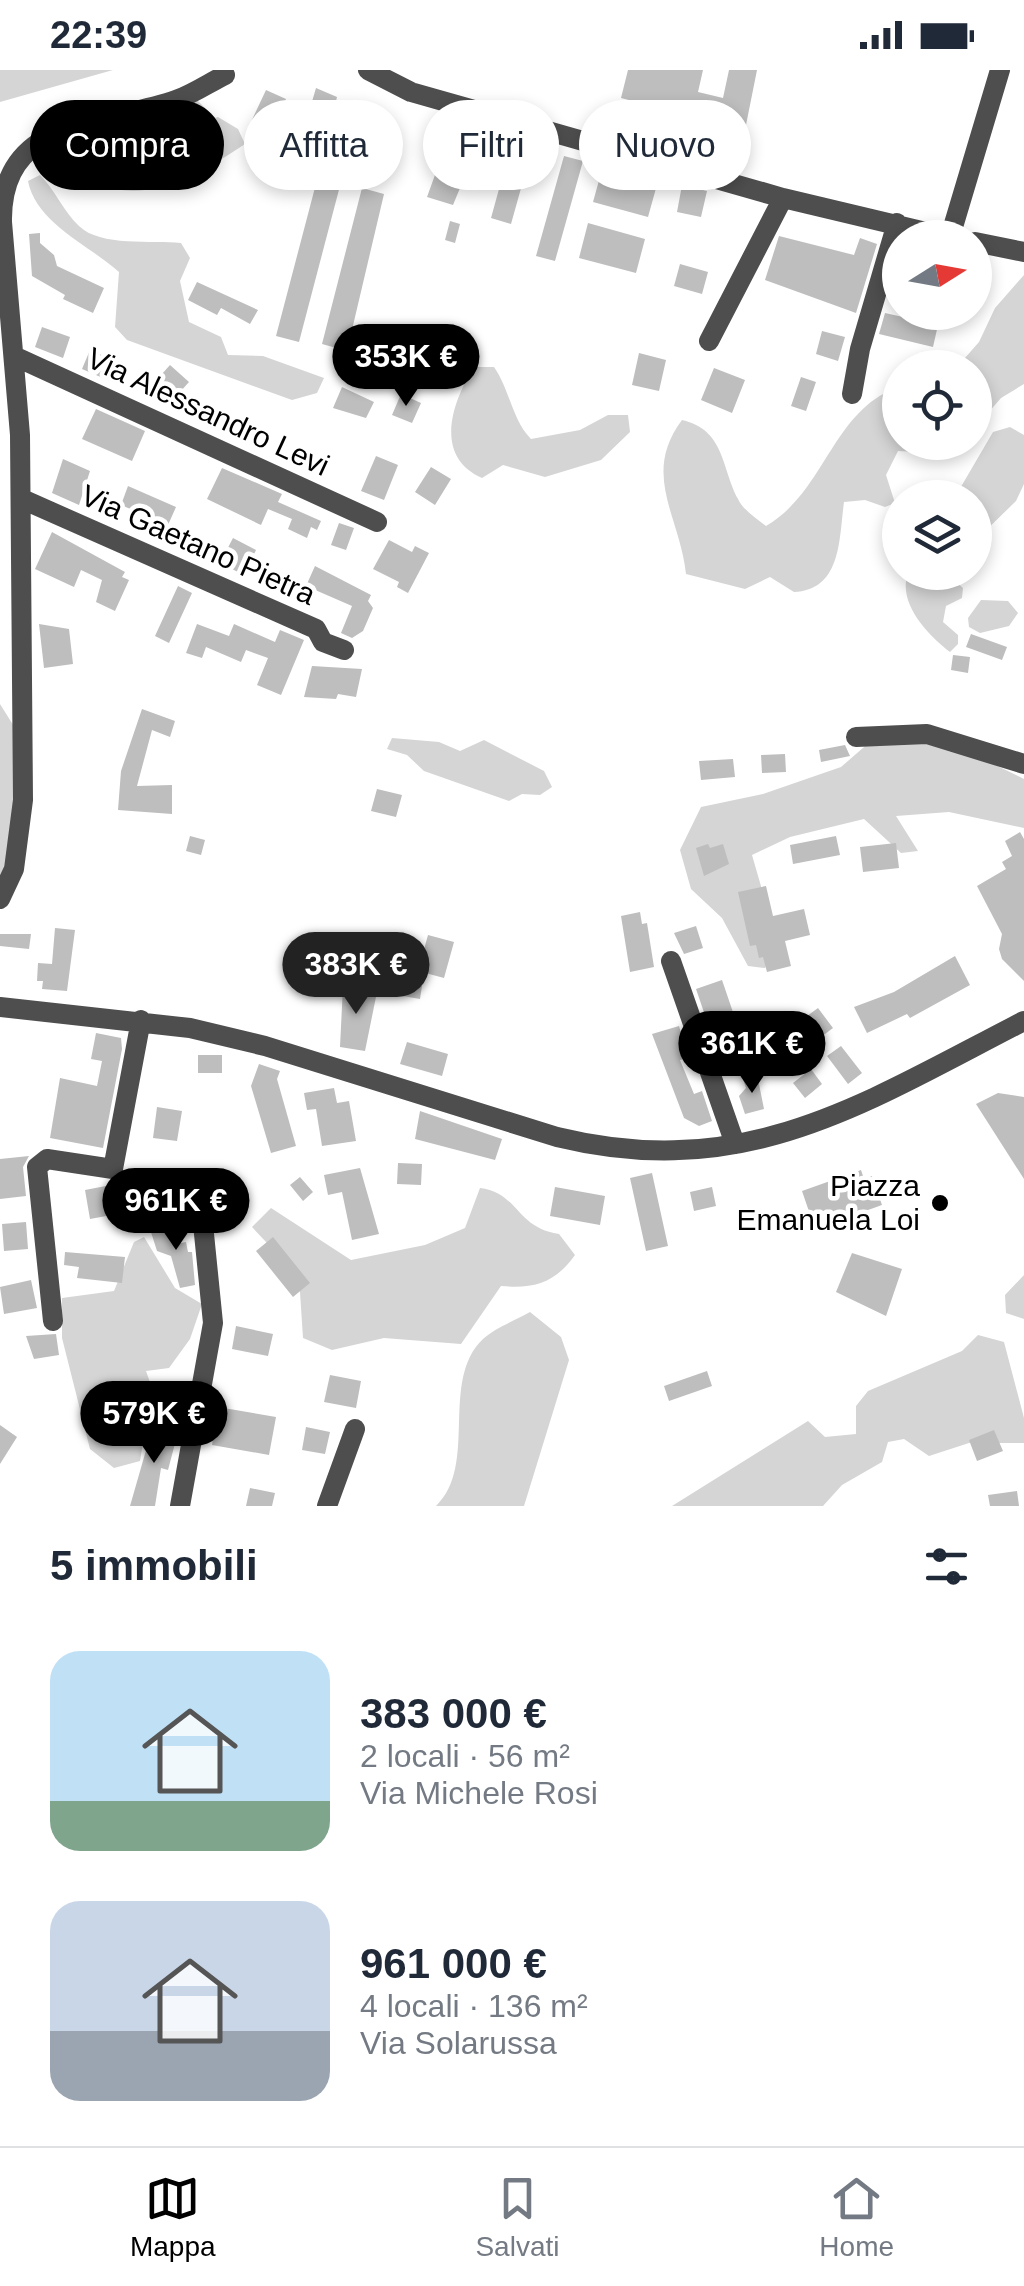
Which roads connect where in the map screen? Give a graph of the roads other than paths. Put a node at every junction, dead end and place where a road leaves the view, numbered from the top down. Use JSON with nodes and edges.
{"nodes":[{"id":1,"x":368,"y":70,"type":"edge"},
{"id":2,"x":1000,"y":70,"type":"edge"},
{"id":3,"x":225,"y":75,"type":"dead end"},
{"id":4,"x":783,"y":198,"type":"junction"},
{"id":5,"x":883,"y":220,"type":"edge"},
{"id":6,"x":955,"y":220,"type":"edge"},
{"id":7,"x":992,"y":245,"type":"edge"},
{"id":8,"x":1024,"y":252,"type":"edge"},
{"id":9,"x":882,"y":274,"type":"edge"},
{"id":10,"x":709,"y":341,"type":"dead end"},
{"id":11,"x":14,"y":356,"type":"junction"},
{"id":12,"x":852,"y":394,"type":"dead end"},
{"id":13,"x":22,"y":499,"type":"junction"},
{"id":14,"x":377,"y":522,"type":"dead end"},
{"id":15,"x":344,"y":650,"type":"dead end"},
{"id":16,"x":856,"y":736,"type":"dead end"},
{"id":17,"x":1024,"y":764,"type":"edge"},
{"id":18,"x":0,"y":900,"type":"edge"},
{"id":19,"x":672,"y":962,"type":"dead end"},
{"id":20,"x":0,"y":1007,"type":"edge"},
{"id":21,"x":141,"y":1020,"type":"junction"},
{"id":22,"x":1024,"y":1021,"type":"edge"},
{"id":23,"x":735,"y":1144,"type":"junction"},
{"id":24,"x":204,"y":1224,"type":"dead end"},
{"id":25,"x":53,"y":1321,"type":"dead end"},
{"id":26,"x":356,"y":1429,"type":"dead end"},
{"id":27,"x":180,"y":1506,"type":"edge"},
{"id":28,"x":327,"y":1506,"type":"edge"}],
"edges":[{"from":1,"to":4,"type":"street"},
{"from":2,"to":6,"type":"street"},
{"from":3,"to":11,"type":"street"},
{"from":4,"to":5,"type":"street"},
{"from":4,"to":10,"type":"street"},
{"from":7,"to":8,"type":"street"},
{"from":9,"to":12,"type":"street"},
{"from":11,"to":13,"type":"street"},
{"from":11,"to":14,"type":"street","name":"Via Alessandro Levi"},
{"from":13,"to":15,"type":"street","name":"Via Gaetano Pietra"},
{"from":13,"to":18,"type":"street"},
{"from":16,"to":17,"type":"street"},
{"from":19,"to":23,"type":"street"},
{"from":20,"to":21,"type":"street"},
{"from":21,"to":23,"type":"street"},
{"from":21,"to":25,"type":"street"},
{"from":22,"to":23,"type":"street"},
{"from":24,"to":27,"type":"street"},
{"from":26,"to":28,"type":"street"}]}
